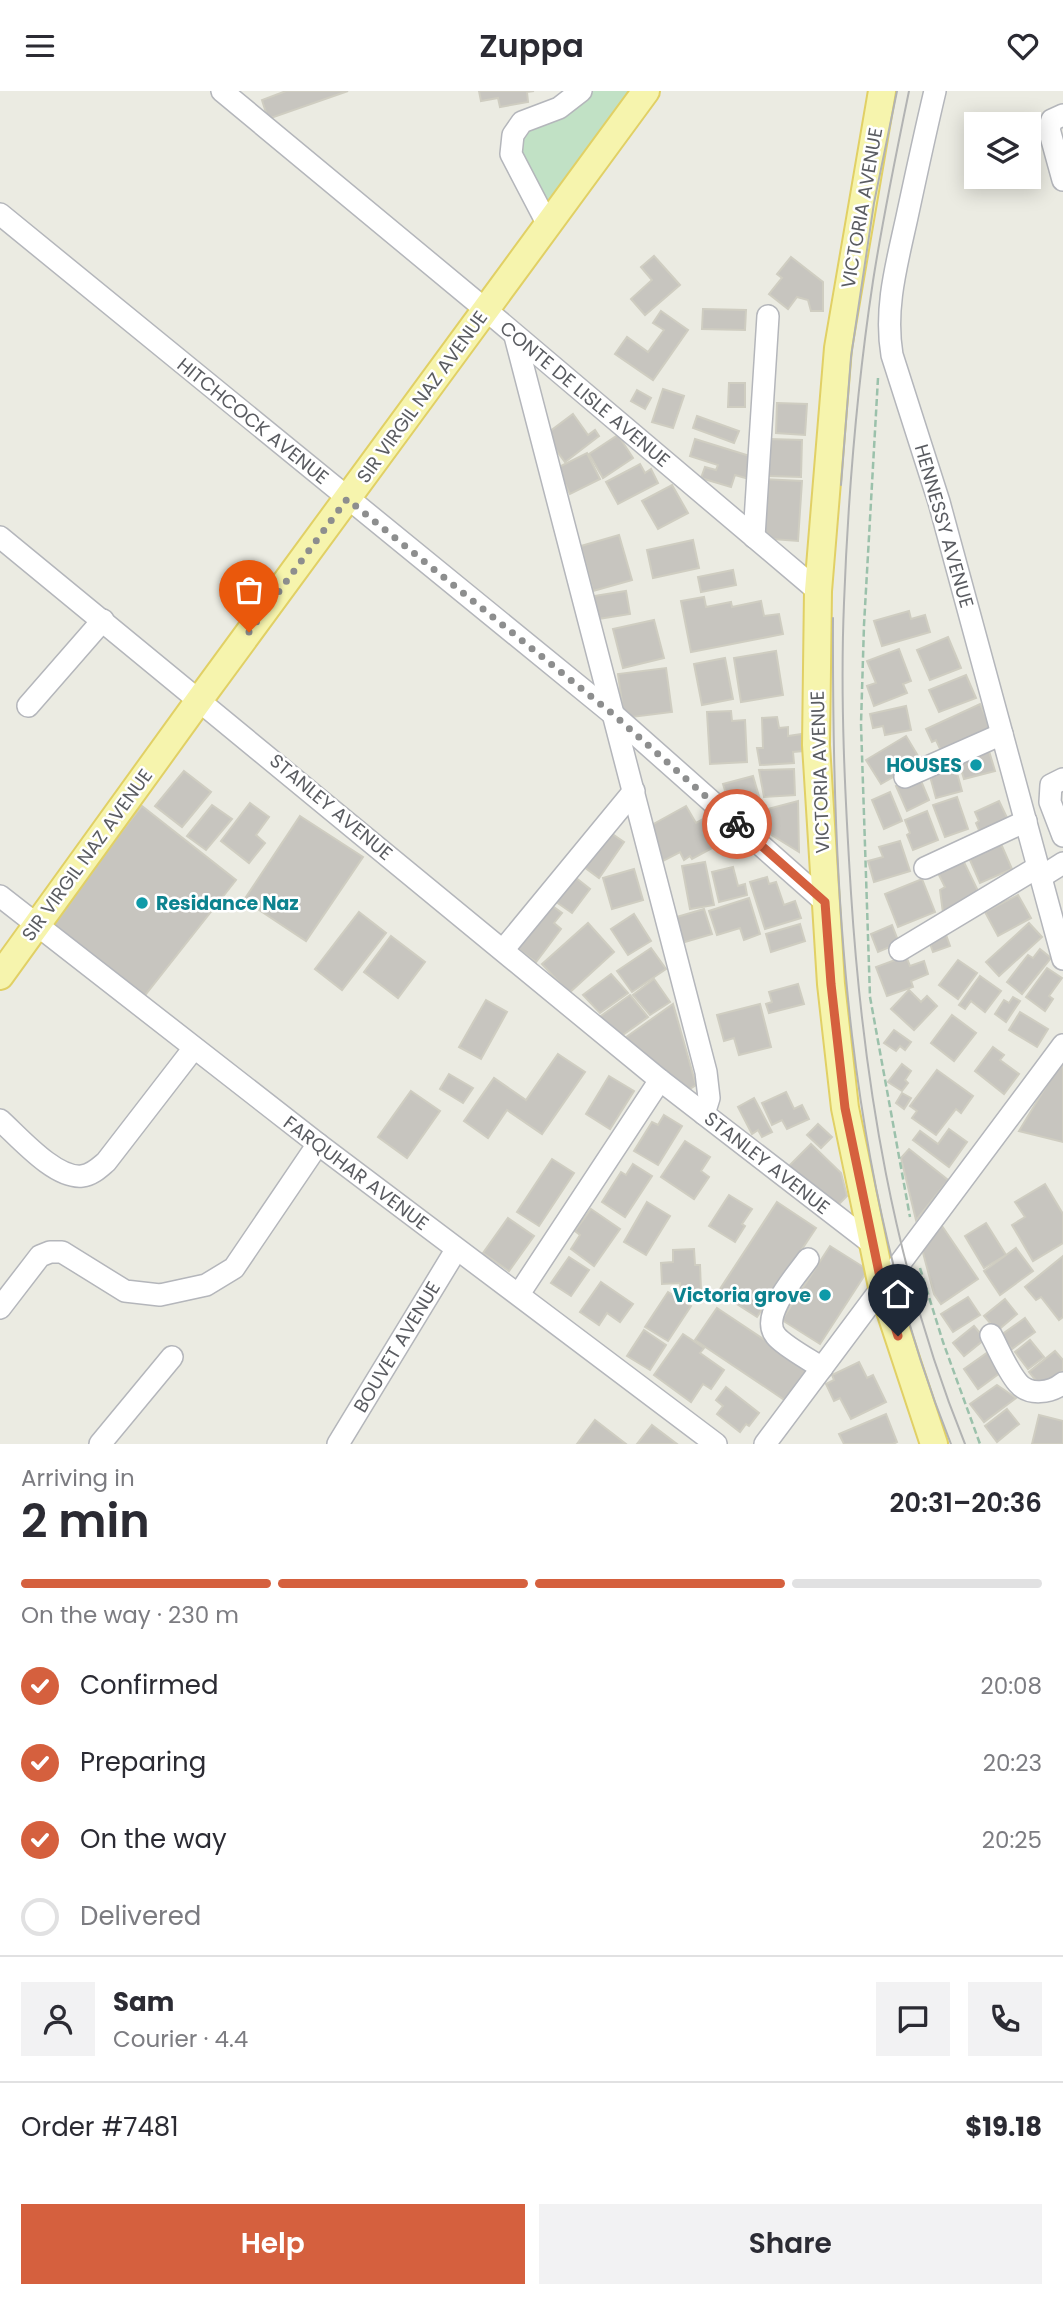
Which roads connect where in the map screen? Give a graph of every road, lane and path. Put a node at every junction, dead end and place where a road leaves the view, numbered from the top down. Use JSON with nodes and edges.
{"nodes":[{"id":1,"x":222,"y":91,"type":"edge"},
{"id":2,"x":581,"y":91,"type":"edge"},
{"id":3,"x":646,"y":91,"type":"edge"},
{"id":4,"x":882,"y":91,"type":"edge"},
{"id":5,"x":935,"y":91,"type":"edge"},
{"id":6,"x":1063,"y":115,"type":"edge"},
{"id":7,"x":1063,"y":180,"type":"edge"},
{"id":8,"x":0,"y":213,"type":"edge"},
{"id":9,"x":548,"y":225,"type":"junction"},
{"id":10,"x":486,"y":310,"type":"junction"},
{"id":11,"x":768,"y":316,"type":"dead end"},
{"id":12,"x":516,"y":336,"type":"junction"},
{"id":13,"x":347,"y":499,"type":"junction"},
{"id":14,"x":0,"y":537,"type":"edge"},
{"id":15,"x":754,"y":537,"type":"junction"},
{"id":16,"x":818,"y":591,"type":"junction"},
{"id":17,"x":103,"y":620,"type":"junction"},
{"id":18,"x":200,"y":699,"type":"junction"},
{"id":19,"x":28,"y":706,"type":"dead end"},
{"id":20,"x":614,"y":715,"type":"junction"},
{"id":21,"x":1002,"y":734,"type":"junction"},
{"id":22,"x":905,"y":777,"type":"dead end"},
{"id":23,"x":1063,"y":779,"type":"edge"},
{"id":24,"x":634,"y":791,"type":"junction"},
{"id":25,"x":1026,"y":821,"type":"junction"},
{"id":26,"x":1063,"y":836,"type":"edge"},
{"id":27,"x":1063,"y":863,"type":"edge"},
{"id":28,"x":925,"y":868,"type":"dead end"},
{"id":29,"x":1039,"y":872,"type":"junction"},
{"id":30,"x":0,"y":896,"type":"edge"},
{"id":31,"x":825,"y":902,"type":"junction"},
{"id":32,"x":37,"y":926,"type":"junction"},
{"id":33,"x":503,"y":950,"type":"junction"},
{"id":34,"x":901,"y":950,"type":"dead end"},
{"id":35,"x":1063,"y":958,"type":"edge"},
{"id":36,"x":0,"y":976,"type":"edge"},
{"id":37,"x":1063,"y":1045,"type":"edge"},
{"id":38,"x":194,"y":1048,"type":"junction"},
{"id":39,"x":660,"y":1080,"type":"junction"},
{"id":40,"x":704,"y":1114,"type":"junction"},
{"id":41,"x":0,"y":1120,"type":"edge"},
{"id":42,"x":318,"y":1144,"type":"junction"},
{"id":43,"x":875,"y":1246,"type":"junction"},
{"id":44,"x":456,"y":1250,"type":"junction"},
{"id":45,"x":808,"y":1259,"type":"dead end"},
{"id":46,"x":882,"y":1287,"type":"junction"},
{"id":47,"x":519,"y":1294,"type":"junction"},
{"id":48,"x":0,"y":1308,"type":"edge"},
{"id":49,"x":991,"y":1335,"type":"dead end"},
{"id":50,"x":172,"y":1357,"type":"dead end"},
{"id":51,"x":822,"y":1368,"type":"junction"},
{"id":52,"x":1063,"y":1383,"type":"edge"},
{"id":53,"x":100,"y":1444,"type":"edge"},
{"id":54,"x":338,"y":1444,"type":"edge"},
{"id":55,"x":716,"y":1444,"type":"edge"},
{"id":56,"x":765,"y":1444,"type":"edge"},
{"id":57,"x":934,"y":1444,"type":"edge"}],
"edges":[{"from":1,"to":10,"type":"street","name":"CONTE DE LISLE AVENUE"},
{"from":2,"to":9,"type":"street"},
{"from":3,"to":9,"type":"main road","name":"SIR VIRGIL NAZ AVENUE"},
{"from":4,"to":16,"type":"main road","name":"VICTORIA AVENUE"},
{"from":5,"to":21,"type":"street","name":"HENNESSY AVENUE"},
{"from":6,"to":7,"type":"street"},
{"from":8,"to":13,"type":"street","name":"HITCHCOCK AVENUE"},
{"from":9,"to":10,"type":"main road","name":"SIR VIRGIL NAZ AVENUE"},
{"from":10,"to":12,"type":"street","name":"CONTE DE LISLE AVENUE"},
{"from":10,"to":13,"type":"main road","name":"SIR VIRGIL NAZ AVENUE"},
{"from":11,"to":15,"type":"street"},
{"from":12,"to":15,"type":"street","name":"CONTE DE LISLE AVENUE"},
{"from":12,"to":20,"type":"street"},
{"from":13,"to":18,"type":"main road","name":"SIR VIRGIL NAZ AVENUE"},
{"from":13,"to":20,"type":"street","name":"HITCHCOCK AVENUE"},
{"from":14,"to":17,"type":"street","name":"STANLEY AVENUE"},
{"from":15,"to":16,"type":"street","name":"CONTE DE LISLE AVENUE"},
{"from":16,"to":31,"type":"main road","name":"VICTORIA AVENUE"},
{"from":17,"to":18,"type":"street","name":"STANLEY AVENUE"},
{"from":17,"to":19,"type":"street"},
{"from":18,"to":32,"type":"main road","name":"SIR VIRGIL NAZ AVENUE"},
{"from":18,"to":33,"type":"street","name":"STANLEY AVENUE"},
{"from":20,"to":24,"type":"street"},
{"from":20,"to":31,"type":"street","name":"HITCHCOCK AVENUE"},
{"from":21,"to":22,"type":"street"},
{"from":21,"to":25,"type":"street","name":"HENNESSY AVENUE"},
{"from":23,"to":26,"type":"street"},
{"from":24,"to":33,"type":"street"},
{"from":24,"to":40,"type":"street"},
{"from":25,"to":28,"type":"street"},
{"from":25,"to":29,"type":"street","name":"HENNESSY AVENUE"},
{"from":27,"to":29,"type":"street"},
{"from":29,"to":34,"type":"street"},
{"from":29,"to":35,"type":"street","name":"HENNESSY AVENUE"},
{"from":30,"to":32,"type":"street","name":"FARQUHAR AVENUE"},
{"from":31,"to":43,"type":"main road","name":"VICTORIA AVENUE"},
{"from":32,"to":36,"type":"main road","name":"SIR VIRGIL NAZ AVENUE"},
{"from":32,"to":38,"type":"street","name":"FARQUHAR AVENUE"},
{"from":33,"to":39,"type":"street","name":"STANLEY AVENUE"},
{"from":37,"to":46,"type":"street"},
{"from":38,"to":41,"type":"street"},
{"from":38,"to":42,"type":"street","name":"FARQUHAR AVENUE"},
{"from":39,"to":40,"type":"street","name":"STANLEY AVENUE"},
{"from":39,"to":47,"type":"street"},
{"from":40,"to":43,"type":"street","name":"STANLEY AVENUE"},
{"from":42,"to":44,"type":"street","name":"FARQUHAR AVENUE"},
{"from":42,"to":48,"type":"street"},
{"from":43,"to":46,"type":"main road","name":"VICTORIA AVENUE"},
{"from":44,"to":47,"type":"street","name":"FARQUHAR AVENUE"},
{"from":44,"to":54,"type":"street","name":"BOUVET AVENUE"},
{"from":45,"to":51,"type":"street"},
{"from":46,"to":51,"type":"street"},
{"from":46,"to":57,"type":"main road","name":"VICTORIA AVENUE"},
{"from":47,"to":55,"type":"street","name":"FARQUHAR AVENUE"},
{"from":49,"to":52,"type":"street"},
{"from":50,"to":53,"type":"street"},
{"from":51,"to":56,"type":"street"}]}
